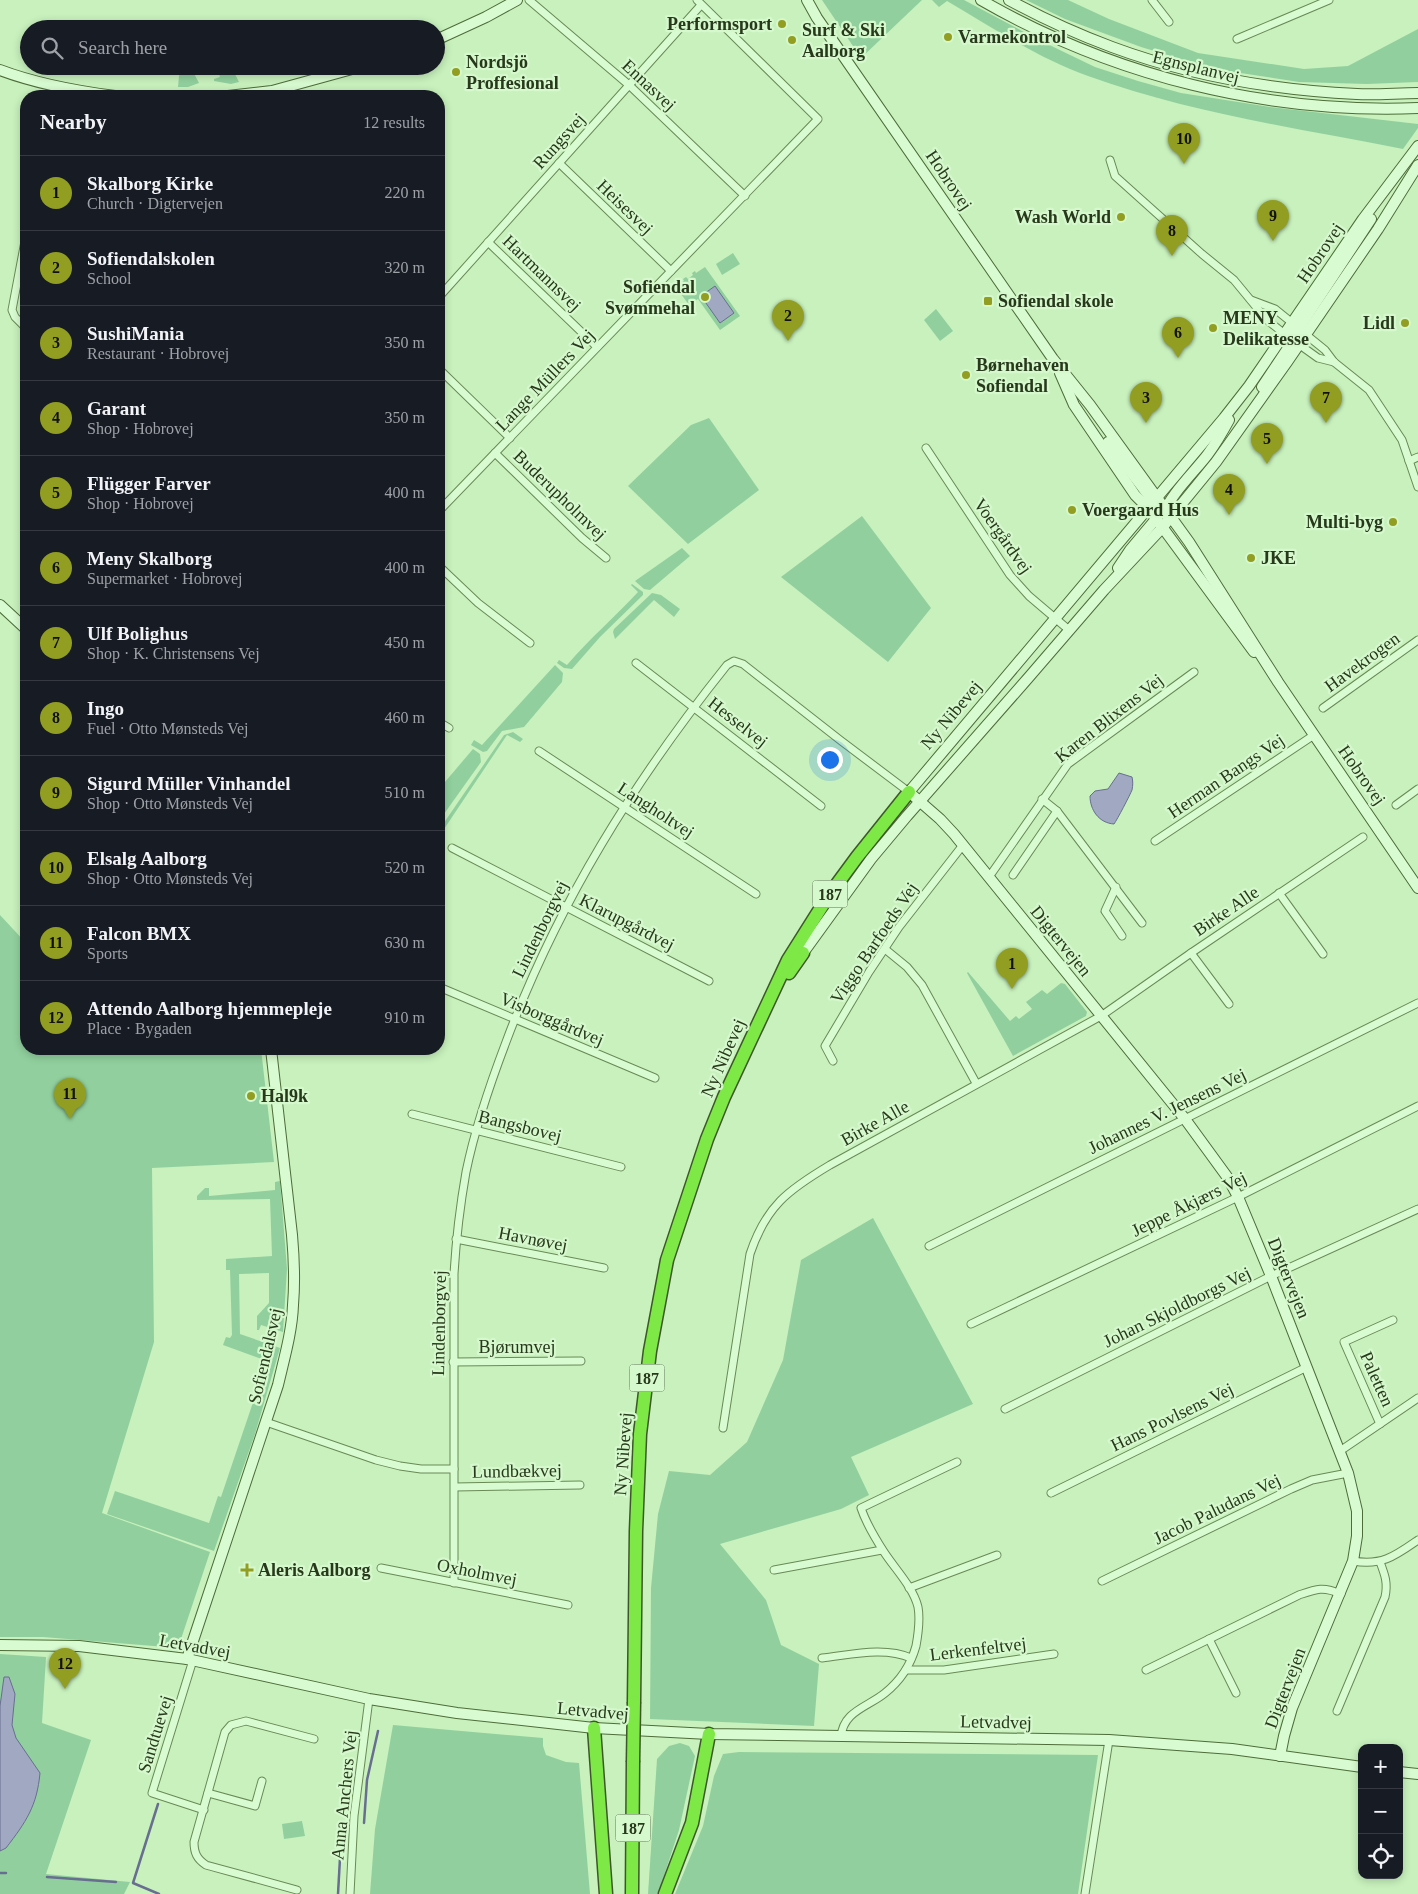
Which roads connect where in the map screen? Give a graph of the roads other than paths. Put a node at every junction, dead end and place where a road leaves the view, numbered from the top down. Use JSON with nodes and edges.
{"nodes":[{"id":1,"x":517,"y":0,"type":"edge"},
{"id":2,"x":529,"y":0,"type":"edge"},
{"id":3,"x":800,"y":0,"type":"edge"},
{"id":4,"x":807,"y":0,"type":"edge"},
{"id":5,"x":981,"y":0,"type":"edge"},
{"id":6,"x":1009,"y":0,"type":"edge"},
{"id":7,"x":1152,"y":0,"type":"edge"},
{"id":8,"x":1329,"y":0,"type":"edge"},
{"id":9,"x":699,"y":3,"type":"edge"},
{"id":10,"x":817,"y":18,"type":"junction"},
{"id":11,"x":1169,"y":22,"type":"dead end"},
{"id":12,"x":445,"y":36,"type":"edge"},
{"id":13,"x":1237,"y":39,"type":"dead end"},
{"id":14,"x":0,"y":70,"type":"edge"},
{"id":15,"x":329,"y":75,"type":"edge"},
{"id":16,"x":629,"y":86,"type":"junction"},
{"id":17,"x":51,"y":90,"type":"edge"},
{"id":18,"x":272,"y":90,"type":"edge"},
{"id":19,"x":1418,"y":93,"type":"edge"},
{"id":20,"x":1418,"y":108,"type":"edge"},
{"id":21,"x":1418,"y":146,"type":"edge"},
{"id":22,"x":1110,"y":160,"type":"dead end"},
{"id":23,"x":558,"y":163,"type":"junction"},
{"id":24,"x":1418,"y":165,"type":"edge"},
{"id":25,"x":745,"y":196,"type":"junction"},
{"id":26,"x":488,"y":242,"type":"junction"},
{"id":27,"x":20,"y":268,"type":"edge"},
{"id":28,"x":671,"y":272,"type":"junction"},
{"id":29,"x":445,"y":289,"type":"edge"},
{"id":30,"x":1251,"y":300,"type":"junction"},
{"id":31,"x":20,"y":322,"type":"edge"},
{"id":32,"x":1299,"y":328,"type":"junction"},
{"id":33,"x":1284,"y":334,"type":"junction"},
{"id":34,"x":1296,"y":342,"type":"junction"},
{"id":35,"x":597,"y":347,"type":"junction"},
{"id":36,"x":1053,"y":359,"type":"junction"},
{"id":37,"x":1334,"y":362,"type":"junction"},
{"id":38,"x":445,"y":375,"type":"edge"},
{"id":39,"x":510,"y":438,"type":"junction"},
{"id":40,"x":926,"y":448,"type":"dead end"},
{"id":41,"x":495,"y":453,"type":"junction"},
{"id":42,"x":1418,"y":457,"type":"edge"},
{"id":43,"x":1409,"y":461,"type":"junction"},
{"id":44,"x":1418,"y":487,"type":"edge"},
{"id":45,"x":445,"y":505,"type":"edge"},
{"id":46,"x":1160,"y":513,"type":"junction"},
{"id":47,"x":606,"y":558,"type":"dead end"},
{"id":48,"x":445,"y":572,"type":"edge"},
{"id":49,"x":0,"y":605,"type":"edge"},
{"id":50,"x":1056,"y":619,"type":"junction"},
{"id":51,"x":20,"y":623,"type":"edge"},
{"id":52,"x":1069,"y":630,"type":"junction"},
{"id":53,"x":1418,"y":640,"type":"edge"},
{"id":54,"x":530,"y":643,"type":"dead end"},
{"id":55,"x":636,"y":663,"type":"dead end"},
{"id":56,"x":1194,"y":672,"type":"dead end"},
{"id":57,"x":1278,"y":682,"type":"junction"},
{"id":58,"x":693,"y":707,"type":"junction"},
{"id":59,"x":1323,"y":708,"type":"dead end"},
{"id":60,"x":445,"y":726,"type":"edge"},
{"id":61,"x":449,"y":728,"type":"dead end"},
{"id":62,"x":1314,"y":735,"type":"junction"},
{"id":63,"x":539,"y":751,"type":"dead end"},
{"id":64,"x":1418,"y":789,"type":"edge"},
{"id":65,"x":909,"y":792,"type":"junction"},
{"id":66,"x":1042,"y":799,"type":"junction"},
{"id":67,"x":920,"y":801,"type":"junction"},
{"id":68,"x":1396,"y":805,"type":"dead end"},
{"id":69,"x":821,"y":806,"type":"dead end"},
{"id":70,"x":623,"y":807,"type":"junction"},
{"id":71,"x":1057,"y":811,"type":"junction"},
{"id":72,"x":1363,"y":837,"type":"dead end"},
{"id":73,"x":1155,"y":842,"type":"dead end"},
{"id":74,"x":963,"y":845,"type":"junction"},
{"id":75,"x":452,"y":848,"type":"dead end"},
{"id":76,"x":1013,"y":875,"type":"dead end"},
{"id":77,"x":989,"y":876,"type":"junction"},
{"id":78,"x":1116,"y":887,"type":"junction"},
{"id":79,"x":1418,"y":888,"type":"edge"},
{"id":80,"x":1279,"y":893,"type":"junction"},
{"id":81,"x":756,"y":894,"type":"dead end"},
{"id":82,"x":566,"y":906,"type":"junction"},
{"id":83,"x":1142,"y":923,"type":"dead end"},
{"id":84,"x":1122,"y":936,"type":"dead end"},
{"id":85,"x":885,"y":949,"type":"junction"},
{"id":86,"x":802,"y":953,"type":"joint"},
{"id":87,"x":1191,"y":953,"type":"junction"},
{"id":88,"x":1323,"y":954,"type":"dead end"},
{"id":89,"x":709,"y":981,"type":"dead end"},
{"id":90,"x":445,"y":990,"type":"edge"},
{"id":91,"x":1418,"y":1003,"type":"edge"},
{"id":92,"x":1229,"y":1004,"type":"dead end"},
{"id":93,"x":766,"y":1006,"type":"junction"},
{"id":94,"x":1101,"y":1016,"type":"junction"},
{"id":95,"x":514,"y":1020,"type":"junction"},
{"id":96,"x":272,"y":1055,"type":"edge"},
{"id":97,"x":833,"y":1061,"type":"dead end"},
{"id":98,"x":654,"y":1078,"type":"dead end"},
{"id":99,"x":976,"y":1083,"type":"junction"},
{"id":100,"x":1418,"y":1106,"type":"edge"},
{"id":101,"x":412,"y":1114,"type":"dead end"},
{"id":102,"x":1185,"y":1119,"type":"junction"},
{"id":103,"x":476,"y":1130,"type":"junction"},
{"id":104,"x":621,"y":1167,"type":"dead end"},
{"id":105,"x":1238,"y":1197,"type":"junction"},
{"id":106,"x":1418,"y":1209,"type":"edge"},
{"id":107,"x":456,"y":1239,"type":"junction"},
{"id":108,"x":929,"y":1246,"type":"dead end"},
{"id":109,"x":604,"y":1268,"type":"dead end"},
{"id":110,"x":1271,"y":1276,"type":"junction"},
{"id":111,"x":1393,"y":1320,"type":"dead end"},
{"id":112,"x":971,"y":1324,"type":"dead end"},
{"id":113,"x":581,"y":1361,"type":"dead end"},
{"id":114,"x":453,"y":1362,"type":"junction"},
{"id":115,"x":1307,"y":1367,"type":"junction"},
{"id":116,"x":1418,"y":1398,"type":"edge"},
{"id":117,"x":1005,"y":1409,"type":"dead end"},
{"id":118,"x":266,"y":1422,"type":"junction"},
{"id":119,"x":1380,"y":1424,"type":"junction"},
{"id":120,"x":723,"y":1428,"type":"dead end"},
{"id":121,"x":1340,"y":1451,"type":"junction"},
{"id":122,"x":957,"y":1462,"type":"dead end"},
{"id":123,"x":454,"y":1469,"type":"junction"},
{"id":124,"x":1348,"y":1473,"type":"junction"},
{"id":125,"x":580,"y":1485,"type":"dead end"},
{"id":126,"x":454,"y":1487,"type":"junction"},
{"id":127,"x":1051,"y":1493,"type":"dead end"},
{"id":128,"x":1418,"y":1540,"type":"edge"},
{"id":129,"x":882,"y":1550,"type":"junction"},
{"id":130,"x":997,"y":1554,"type":"dead end"},
{"id":131,"x":1353,"y":1561,"type":"junction"},
{"id":132,"x":1380,"y":1562,"type":"junction"},
{"id":133,"x":381,"y":1568,"type":"dead end"},
{"id":134,"x":774,"y":1570,"type":"dead end"},
{"id":135,"x":1102,"y":1581,"type":"dead end"},
{"id":136,"x":454,"y":1583,"type":"junction"},
{"id":137,"x":910,"y":1588,"type":"junction"},
{"id":138,"x":1341,"y":1594,"type":"junction"},
{"id":139,"x":568,"y":1605,"type":"dead end"},
{"id":140,"x":1209,"y":1639,"type":"junction"},
{"id":141,"x":0,"y":1645,"type":"edge"},
{"id":142,"x":1054,"y":1654,"type":"dead end"},
{"id":143,"x":822,"y":1658,"type":"dead end"},
{"id":144,"x":911,"y":1658,"type":"junction"},
{"id":145,"x":190,"y":1660,"type":"junction"},
{"id":146,"x":906,"y":1670,"type":"junction"},
{"id":147,"x":1146,"y":1670,"type":"dead end"},
{"id":148,"x":1236,"y":1693,"type":"dead end"},
{"id":149,"x":370,"y":1700,"type":"junction"},
{"id":150,"x":1337,"y":1711,"type":"dead end"},
{"id":151,"x":594,"y":1728,"type":"junction"},
{"id":152,"x":709,"y":1734,"type":"junction"},
{"id":153,"x":842,"y":1737,"type":"junction"},
{"id":154,"x":314,"y":1739,"type":"dead end"},
{"id":155,"x":1110,"y":1740,"type":"junction"},
{"id":156,"x":1280,"y":1756,"type":"junction"},
{"id":157,"x":1358,"y":1766,"type":"edge"},
{"id":158,"x":1403,"y":1772,"type":"edge"},
{"id":159,"x":1418,"y":1774,"type":"edge"},
{"id":160,"x":262,"y":1781,"type":"dead end"},
{"id":161,"x":208,"y":1793,"type":"junction"},
{"id":162,"x":204,"y":1810,"type":"junction"},
{"id":163,"x":297,"y":1890,"type":"dead end"},
{"id":164,"x":350,"y":1894,"type":"edge"},
{"id":165,"x":606,"y":1894,"type":"edge"},
{"id":166,"x":632,"y":1894,"type":"edge"},
{"id":167,"x":665,"y":1894,"type":"edge"},
{"id":168,"x":1085,"y":1894,"type":"edge"}],
"edges":[{"from":1,"to":12,"type":"main road"},
{"from":2,"to":16,"type":"street","name":"Ennasvej"},
{"from":3,"to":10,"type":"main road","name":"Hobrovej"},
{"from":4,"to":10,"type":"main road","name":"Hobrovej"},
{"from":5,"to":20,"type":"main road","name":"Egnsplanvej"},
{"from":6,"to":19,"type":"main road","name":"Egnsplanvej"},
{"from":7,"to":11,"type":"street"},
{"from":8,"to":13,"type":"street"},
{"from":9,"to":16,"type":"street","name":"Rungsvej"},
{"from":9,"to":25,"type":"street","name":"Lange Müllers Vej"},
{"from":10,"to":36,"type":"main road","name":"Hobrovej"},
{"from":14,"to":17,"type":"main road"},
{"from":15,"to":18,"type":"main road"},
{"from":16,"to":23,"type":"street","name":"Rungsvej"},
{"from":16,"to":25,"type":"street","name":"Ennasvej"},
{"from":21,"to":32,"type":"main road","name":"Hobrovej","number":"187"},
{"from":22,"to":30,"type":"street"},
{"from":23,"to":26,"type":"street","name":"Rungsvej"},
{"from":23,"to":28,"type":"street","name":"Heisesvej"},
{"from":24,"to":32,"type":"main road","name":"Hobrovej","number":"187"},
{"from":25,"to":28,"type":"street","name":"Lange Müllers Vej"},
{"from":26,"to":29,"type":"street","name":"Rungsvej"},
{"from":26,"to":35,"type":"street","name":"Hartmannsvej"},
{"from":27,"to":31,"type":"street"},
{"from":28,"to":35,"type":"street","name":"Lange Müllers Vej"},
{"from":30,"to":32,"type":"street"},
{"from":30,"to":33,"type":"street"},
{"from":32,"to":33,"type":"main road","name":"Hobrovej","number":"187"},
{"from":32,"to":34,"type":"main road"},
{"from":32,"to":34,"type":"main road","name":"Hobrovej","number":"187"},
{"from":32,"to":37,"type":"street"},
{"from":33,"to":34,"type":"street"},
{"from":33,"to":46,"type":"main road","name":"Hobrovej","number":"187"},
{"from":34,"to":37,"type":"street"},
{"from":34,"to":46,"type":"main road","name":"Hobrovej","number":"187"},
{"from":35,"to":39,"type":"street","name":"Lange Müllers Vej"},
{"from":36,"to":46,"type":"main road","name":"Hobrovej"},
{"from":36,"to":46,"type":"main road","name":"Hobrovej"},
{"from":37,"to":43,"type":"street"},
{"from":38,"to":39,"type":"street"},
{"from":39,"to":41,"type":"street","name":"Lange Müllers Vej"},
{"from":40,"to":50,"type":"street","name":"Voergårdvej"},
{"from":41,"to":45,"type":"street","name":"Lange Müllers Vej"},
{"from":41,"to":47,"type":"street","name":"Buderupholmvej"},
{"from":42,"to":43,"type":"street"},
{"from":43,"to":44,"type":"street"},
{"from":46,"to":50,"type":"main road","name":"Ny Nibevej","number":"187"},
{"from":46,"to":52,"type":"main road","name":"Ny Nibevej","number":"187"},
{"from":46,"to":57,"type":"main road","name":"Hobrovej"},
{"from":46,"to":57,"type":"main road","name":"Hobrovej"},
{"from":48,"to":54,"type":"street"},
{"from":49,"to":51,"type":"main road"},
{"from":50,"to":52,"type":"street","name":"Voergårdvej"},
{"from":50,"to":65,"type":"main road","name":"Ny Nibevej","number":"187"},
{"from":52,"to":67,"type":"main road","name":"Ny Nibevej","number":"187"},
{"from":53,"to":59,"type":"street","name":"Havekrogen"},
{"from":55,"to":58,"type":"street","name":"Hesselvej"},
{"from":56,"to":66,"type":"street","name":"Karen Blixens Vej"},
{"from":57,"to":62,"type":"main road","name":"Hobrovej"},
{"from":58,"to":65,"type":"street","name":"Lindenborgvej"},
{"from":58,"to":69,"type":"street","name":"Hesselvej"},
{"from":58,"to":70,"type":"street","name":"Lindenborgvej"},
{"from":60,"to":61,"type":"street"},
{"from":62,"to":73,"type":"street","name":"Herman Bangs Vej"},
{"from":62,"to":79,"type":"main road","name":"Hobrovej"},
{"from":63,"to":70,"type":"street","name":"Langholtvej"},
{"from":64,"to":68,"type":"street"},
{"from":65,"to":67,"type":"main road","name":"Digtervejen"},
{"from":65,"to":93,"type":"highway","name":"Ny Nibevej","number":"187"},
{"from":66,"to":71,"type":"street"},
{"from":66,"to":77,"type":"street","name":"Karen Blixens Vej"},
{"from":67,"to":74,"type":"main road","name":"Digtervejen"},
{"from":67,"to":86,"type":"main road","name":"Ny Nibevej","number":"187"},
{"from":70,"to":81,"type":"street","name":"Langholtvej"},
{"from":70,"to":82,"type":"street","name":"Lindenborgvej"},
{"from":71,"to":76,"type":"street"},
{"from":71,"to":78,"type":"street"},
{"from":72,"to":80,"type":"street","name":"Birke Alle"},
{"from":74,"to":77,"type":"main road","name":"Digtervejen"},
{"from":74,"to":85,"type":"street","name":"Viggo Barfoeds Vej"},
{"from":75,"to":82,"type":"street","name":"Klarupgårdvej"},
{"from":77,"to":94,"type":"main road","name":"Digtervejen"},
{"from":78,"to":83,"type":"street"},
{"from":78,"to":84,"type":"street"},
{"from":80,"to":87,"type":"street","name":"Birke Alle"},
{"from":80,"to":88,"type":"street","name":"Birke Alle"},
{"from":82,"to":89,"type":"street","name":"Klarupgårdvej"},
{"from":82,"to":95,"type":"street","name":"Lindenborgvej"},
{"from":85,"to":97,"type":"street","name":"Viggo Barfoeds Vej"},
{"from":85,"to":99,"type":"street"},
{"from":86,"to":93,"type":"highway","name":"Ny Nibevej","number":"187"},
{"from":87,"to":92,"type":"street","name":"Birke Alle"},
{"from":87,"to":94,"type":"street","name":"Birke Alle"},
{"from":90,"to":95,"type":"street","name":"Visborggårdvej"},
{"from":91,"to":102,"type":"street","name":"Johannes V. Jensens Vej"},
{"from":93,"to":166,"type":"highway","name":"Ny Nibevej","number":"187","bridge":true},
{"from":94,"to":99,"type":"street","name":"Birke Alle"},
{"from":94,"to":102,"type":"main road","name":"Digtervejen"},
{"from":95,"to":98,"type":"street","name":"Visborggårdvej"},
{"from":95,"to":103,"type":"street","name":"Lindenborgvej"},
{"from":96,"to":118,"type":"main road","name":"Sofiendalsvej"},
{"from":99,"to":120,"type":"street","name":"Birke Alle"},
{"from":100,"to":105,"type":"street","name":"Jeppe Åkjærs Vej"},
{"from":101,"to":103,"type":"street","name":"Bangsbovej"},
{"from":102,"to":105,"type":"main road","name":"Digtervejen"},
{"from":102,"to":108,"type":"street","name":"Johannes V. Jensens Vej"},
{"from":103,"to":104,"type":"street","name":"Bangsbovej"},
{"from":103,"to":107,"type":"street","name":"Lindenborgvej"},
{"from":105,"to":110,"type":"main road","name":"Digtervejen"},
{"from":105,"to":112,"type":"street","name":"Jeppe Åkjærs Vej"},
{"from":106,"to":110,"type":"street","name":"Johan Skjoldborgs Vej"},
{"from":107,"to":109,"type":"street","name":"Havnøvej"},
{"from":107,"to":114,"type":"street","name":"Lindenborgvej"},
{"from":110,"to":115,"type":"main road","name":"Digtervejen"},
{"from":110,"to":117,"type":"street","name":"Johan Skjoldborgs Vej"},
{"from":111,"to":119,"type":"street","name":"Paletten"},
{"from":113,"to":114,"type":"street","name":"Bjørumvej"},
{"from":114,"to":123,"type":"street","name":"Lindenborgvej"},
{"from":115,"to":121,"type":"main road","name":"Digtervejen"},
{"from":115,"to":127,"type":"street","name":"Hans Povlsens Vej"},
{"from":116,"to":119,"type":"street"},
{"from":118,"to":123,"type":"street"},
{"from":118,"to":145,"type":"main road","name":"Sofiendalsvej"},
{"from":119,"to":121,"type":"street"},
{"from":121,"to":124,"type":"main road","name":"Digtervejen"},
{"from":122,"to":129,"type":"street","name":"Lerkenfeltvej"},
{"from":123,"to":126,"type":"street","name":"Lindenborgvej"},
{"from":124,"to":131,"type":"main road","name":"Digtervejen"},
{"from":124,"to":135,"type":"street","name":"Jacob Paludans Vej"},
{"from":125,"to":126,"type":"street","name":"Lundbækvej"},
{"from":126,"to":136,"type":"street","name":"Lindenborgvej"},
{"from":128,"to":132,"type":"street"},
{"from":129,"to":134,"type":"street"},
{"from":129,"to":137,"type":"street","name":"Lerkenfeltvej"},
{"from":130,"to":137,"type":"street"},
{"from":131,"to":132,"type":"street"},
{"from":131,"to":138,"type":"main road","name":"Digtervejen"},
{"from":132,"to":150,"type":"street"},
{"from":133,"to":136,"type":"street","name":"Oxholmvej"},
{"from":136,"to":139,"type":"street","name":"Oxholmvej"},
{"from":137,"to":144,"type":"street","name":"Lerkenfeltvej"},
{"from":138,"to":140,"type":"street"},
{"from":138,"to":156,"type":"main road","name":"Digtervejen"},
{"from":140,"to":147,"type":"street"},
{"from":140,"to":148,"type":"street"},
{"from":141,"to":145,"type":"main road","name":"Letvadvej"},
{"from":142,"to":146,"type":"street","name":"Lerkenfeltvej"},
{"from":143,"to":144,"type":"street","name":"Lerkenfeltvej"},
{"from":144,"to":146,"type":"street","name":"Lerkenfeltvej"},
{"from":145,"to":149,"type":"main road","name":"Letvadvej"},
{"from":145,"to":162,"type":"street","name":"Sandtuevej"},
{"from":146,"to":153,"type":"street","name":"Lerkenfeltvej"},
{"from":149,"to":151,"type":"main road","name":"Letvadvej"},
{"from":149,"to":164,"type":"street","name":"Anna Anchers Vej"},
{"from":151,"to":152,"type":"main road","name":"Letvadvej"},
{"from":151,"to":165,"type":"highway"},
{"from":152,"to":153,"type":"main road","name":"Letvadvej"},
{"from":152,"to":167,"type":"highway"},
{"from":153,"to":155,"type":"main road","name":"Letvadvej"},
{"from":154,"to":161,"type":"street"},
{"from":155,"to":156,"type":"main road","name":"Letvadvej"},
{"from":155,"to":168,"type":"street"},
{"from":156,"to":157,"type":"main road","name":"Letvadvej"},
{"from":158,"to":159,"type":"main road"},
{"from":160,"to":161,"type":"street"},
{"from":161,"to":162,"type":"street"},
{"from":162,"to":163,"type":"street"}]}
